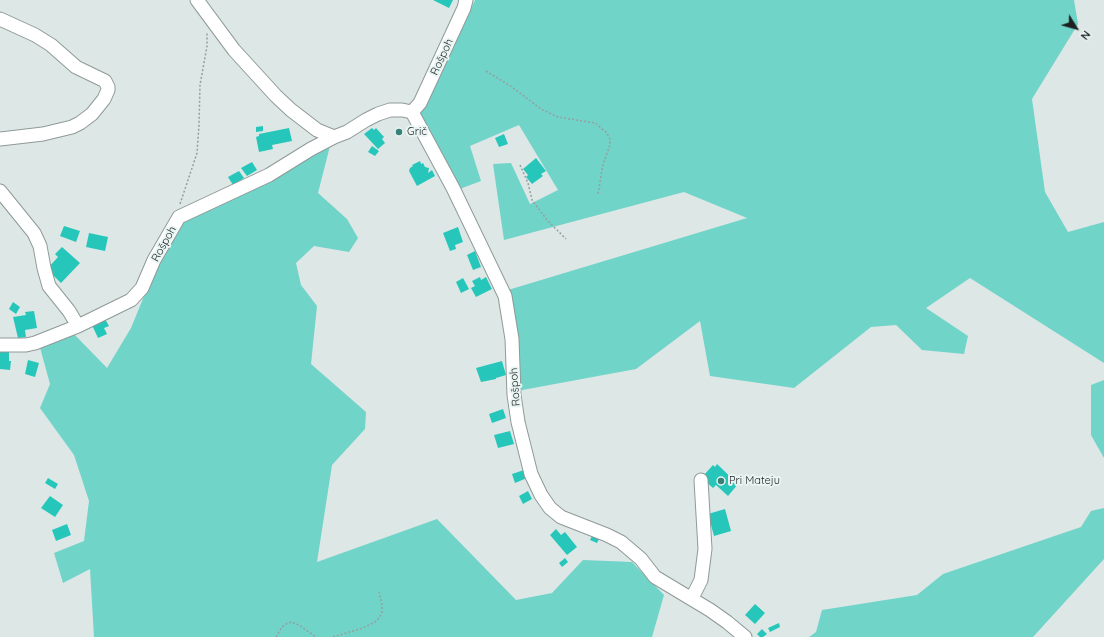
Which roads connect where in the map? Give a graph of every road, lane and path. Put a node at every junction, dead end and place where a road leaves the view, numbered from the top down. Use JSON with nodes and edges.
{"nodes":[{"id":1,"x":197,"y":0,"type":"edge"},
{"id":2,"x":466,"y":0,"type":"edge"},
{"id":3,"x":0,"y":19,"type":"edge"},
{"id":4,"x":207,"y":27,"type":"dead end"},
{"id":5,"x":486,"y":71,"type":"dead end"},
{"id":6,"x":412,"y":112,"type":"junction"},
{"id":7,"x":334,"y":137,"type":"junction"},
{"id":8,"x":0,"y":139,"type":"edge"},
{"id":9,"x":520,"y":165,"type":"dead end"},
{"id":10,"x":0,"y":191,"type":"edge"},
{"id":11,"x":598,"y":194,"type":"dead end"},
{"id":12,"x":179,"y":217,"type":"junction"},
{"id":13,"x":566,"y":239,"type":"dead end"},
{"id":14,"x":78,"y":326,"type":"junction"},
{"id":15,"x":0,"y":345,"type":"edge"},
{"id":16,"x":701,"y":480,"type":"dead end"},
{"id":17,"x":379,"y":592,"type":"dead end"},
{"id":18,"x":692,"y":598,"type":"junction"},
{"id":19,"x":276,"y":637,"type":"edge"},
{"id":20,"x":316,"y":637,"type":"edge"},
{"id":21,"x":333,"y":637,"type":"edge"},
{"id":22,"x":745,"y":637,"type":"edge"}],
"edges":[{"from":1,"to":7,"type":"street"},
{"from":2,"to":6,"type":"street","name":"Rošpoh"},
{"from":3,"to":8,"type":"street"},
{"from":4,"to":12,"type":"path"},
{"from":5,"to":11,"type":"path"},
{"from":6,"to":7,"type":"street","name":"Rošpoh"},
{"from":6,"to":18,"type":"street","name":"Rošpoh"},
{"from":7,"to":12,"type":"street","name":"Rošpoh"},
{"from":9,"to":13,"type":"path"},
{"from":10,"to":14,"type":"street"},
{"from":12,"to":14,"type":"street","name":"Rošpoh"},
{"from":14,"to":15,"type":"street","name":"Rošpoh"},
{"from":16,"to":18,"type":"street"},
{"from":17,"to":21,"type":"path"},
{"from":18,"to":22,"type":"street","name":"Rošpoh"},
{"from":19,"to":20,"type":"path"}]}
